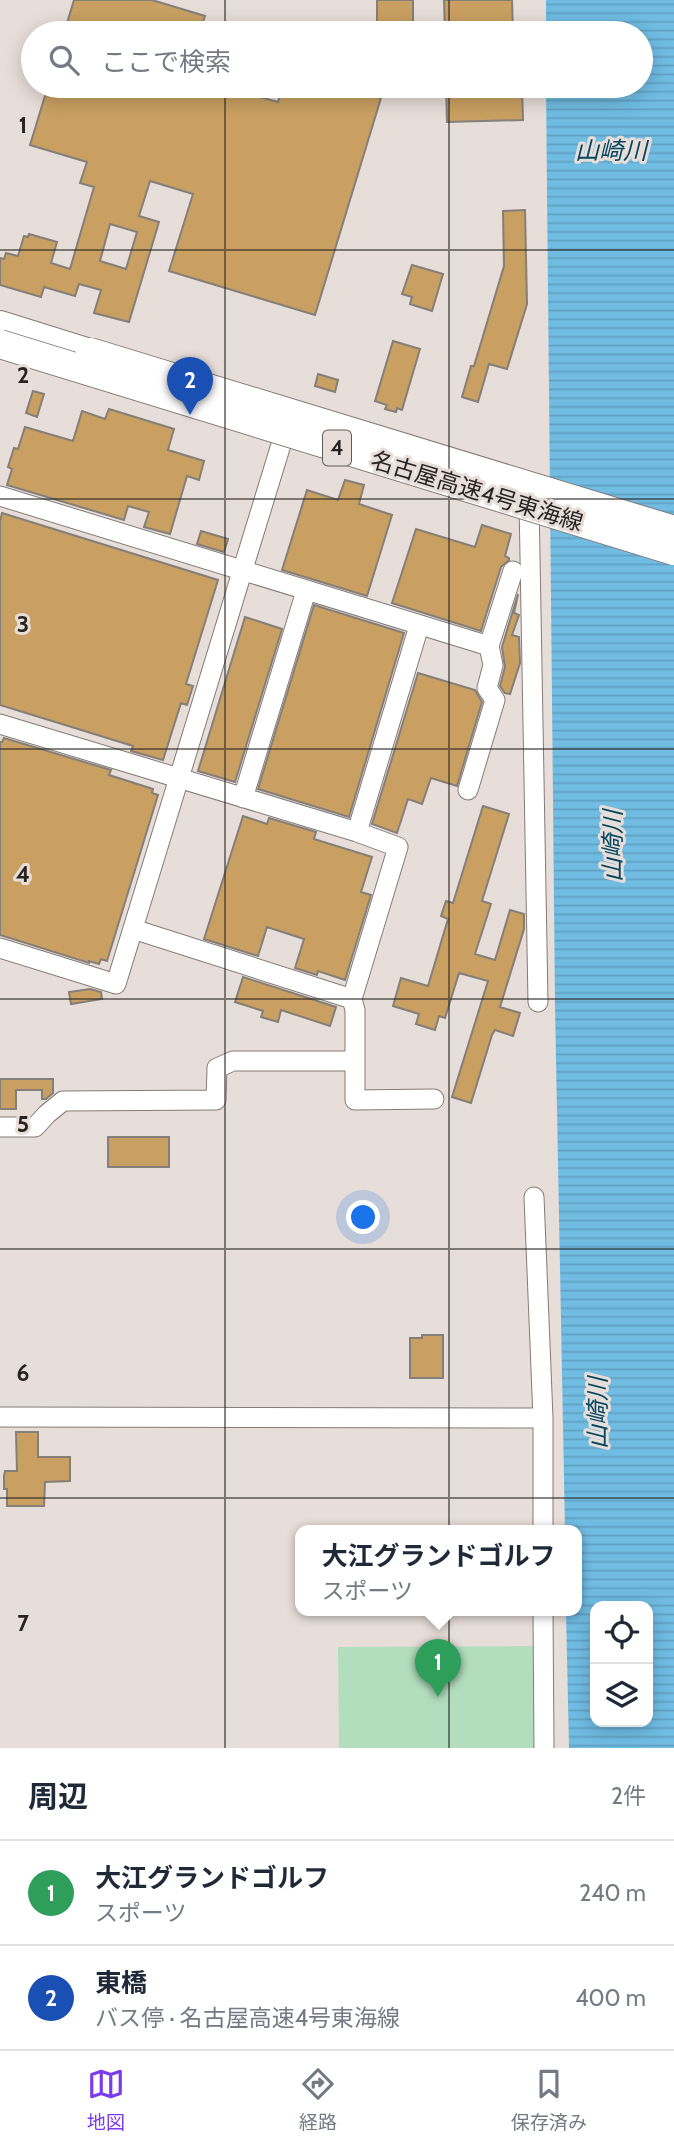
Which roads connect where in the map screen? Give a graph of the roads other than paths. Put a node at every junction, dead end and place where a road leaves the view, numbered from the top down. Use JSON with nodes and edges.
{"nodes":[{"id":1,"x":0,"y":324,"type":"edge"},
{"id":2,"x":0,"y":336,"type":"edge"},
{"id":3,"x":0,"y":344,"type":"edge"},
{"id":4,"x":287,"y":425,"type":"junction"},
{"id":5,"x":0,"y":496,"type":"edge"},
{"id":6,"x":536,"y":500,"type":"junction"},
{"id":7,"x":674,"y":532,"type":"edge"},
{"id":8,"x":674,"y":548,"type":"edge"},
{"id":9,"x":242,"y":571,"type":"junction"},
{"id":10,"x":513,"y":571,"type":"dead end"},
{"id":11,"x":306,"y":591,"type":"junction"},
{"id":12,"x":419,"y":626,"type":"junction"},
{"id":13,"x":489,"y":646,"type":"junction"},
{"id":14,"x":0,"y":724,"type":"edge"},
{"id":15,"x":179,"y":778,"type":"junction"},
{"id":16,"x":468,"y":790,"type":"dead end"},
{"id":17,"x":243,"y":798,"type":"junction"},
{"id":18,"x":357,"y":832,"type":"junction"},
{"id":19,"x":133,"y":929,"type":"junction"},
{"id":20,"x":0,"y":948,"type":"edge"},
{"id":21,"x":352,"y":999,"type":"junction"},
{"id":22,"x":538,"y":1002,"type":"dead end"},
{"id":23,"x":355,"y":1061,"type":"junction"},
{"id":24,"x":434,"y":1099,"type":"dead end"},
{"id":25,"x":0,"y":1128,"type":"edge"},
{"id":26,"x":534,"y":1197,"type":"dead end"},
{"id":27,"x":0,"y":1417,"type":"edge"},
{"id":28,"x":543,"y":1418,"type":"junction"},
{"id":29,"x":543,"y":1525,"type":"edge"},
{"id":30,"x":543,"y":1616,"type":"edge"},
{"id":31,"x":544,"y":1748,"type":"edge"}],
"edges":[{"from":1,"to":6,"type":"main road"},
{"from":1,"to":7,"type":"highway","name":"名古屋高速4号東海線","number":"4","bridge":true},
{"from":2,"to":4,"type":"main road"},
{"from":3,"to":8,"type":"highway","name":"名古屋高速4号東海線","number":"4","bridge":true},
{"from":4,"to":6,"type":"main road"},
{"from":4,"to":9,"type":"street"},
{"from":5,"to":9,"type":"street"},
{"from":6,"to":7,"type":"main road","bridge":true},
{"from":6,"to":8,"type":"main road","bridge":true},
{"from":6,"to":22,"type":"street"},
{"from":9,"to":11,"type":"street"},
{"from":9,"to":15,"type":"street"},
{"from":10,"to":13,"type":"street"},
{"from":11,"to":12,"type":"street"},
{"from":11,"to":17,"type":"street"},
{"from":12,"to":13,"type":"street"},
{"from":12,"to":18,"type":"street"},
{"from":13,"to":16,"type":"street"},
{"from":14,"to":15,"type":"street"},
{"from":15,"to":17,"type":"street"},
{"from":15,"to":19,"type":"street"},
{"from":17,"to":18,"type":"street"},
{"from":18,"to":21,"type":"street"},
{"from":19,"to":20,"type":"street"},
{"from":19,"to":21,"type":"street"},
{"from":21,"to":23,"type":"street"},
{"from":23,"to":24,"type":"street"},
{"from":23,"to":25,"type":"street"},
{"from":26,"to":28,"type":"street"},
{"from":27,"to":28,"type":"street"},
{"from":28,"to":29,"type":"street"},
{"from":30,"to":31,"type":"street"}]}
